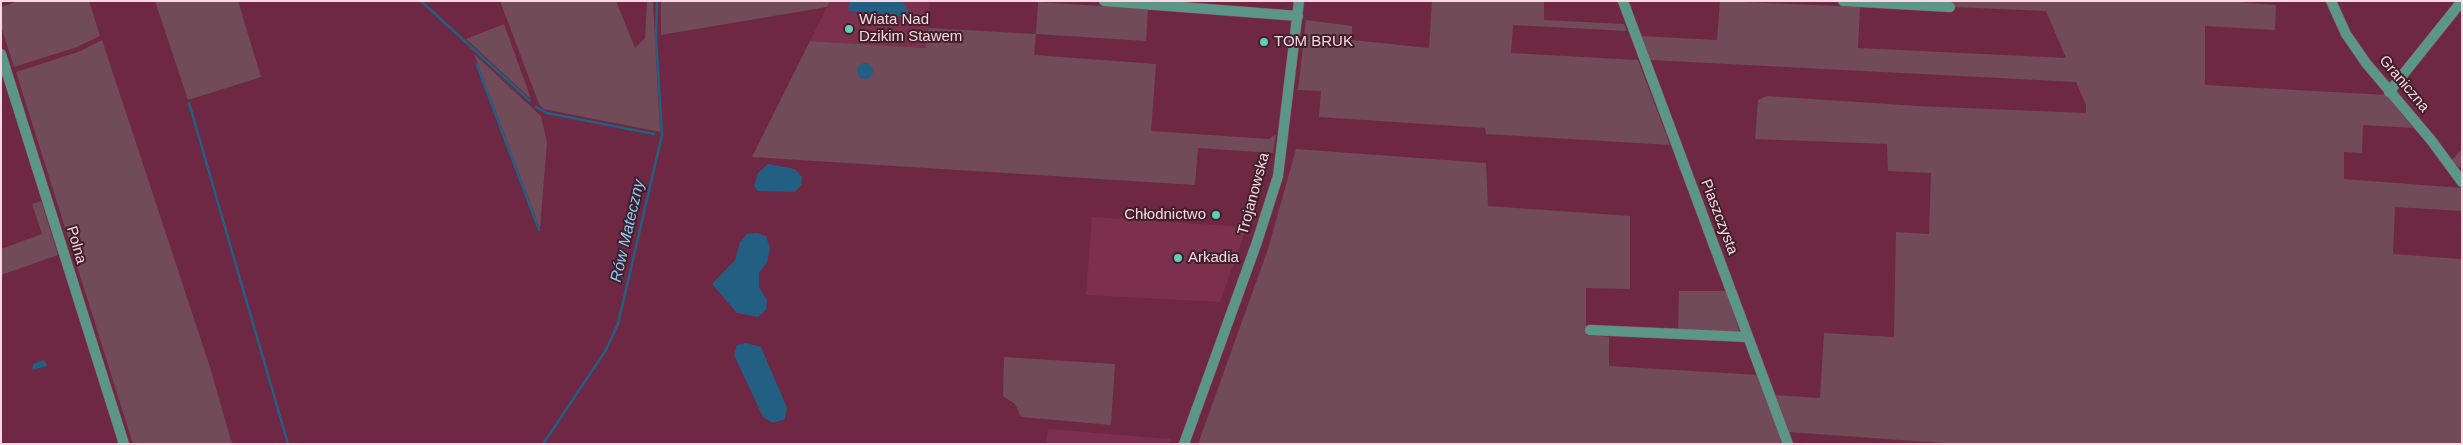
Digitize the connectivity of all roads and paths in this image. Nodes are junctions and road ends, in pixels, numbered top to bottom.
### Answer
1 (1104, 1) edge
2 (1299, 1) edge
3 (1623, 1) edge
4 (1843, 1) edge
5 (2331, 1) edge
6 (2462, 1) edge
7 (1950, 7) dead end
8 (1298, 16) junction
9 (1, 54) edge
10 (2389, 92) junction
11 (2462, 182) edge
12 (1590, 330) dead end
13 (1748, 338) junction
14 (124, 444) edge
15 (1184, 444) edge
16 (1788, 444) edge

1 - 8 street
2 - 8 street, Trojanowska
3 - 13 street, Piaszczysta
4 - 7 street
5 - 10 street, Graniczna
6 - 10 street
8 - 15 street, Trojanowska
9 - 14 street, Polna
10 - 11 street, Graniczna
12 - 13 street
13 - 16 street, Piaszczysta

